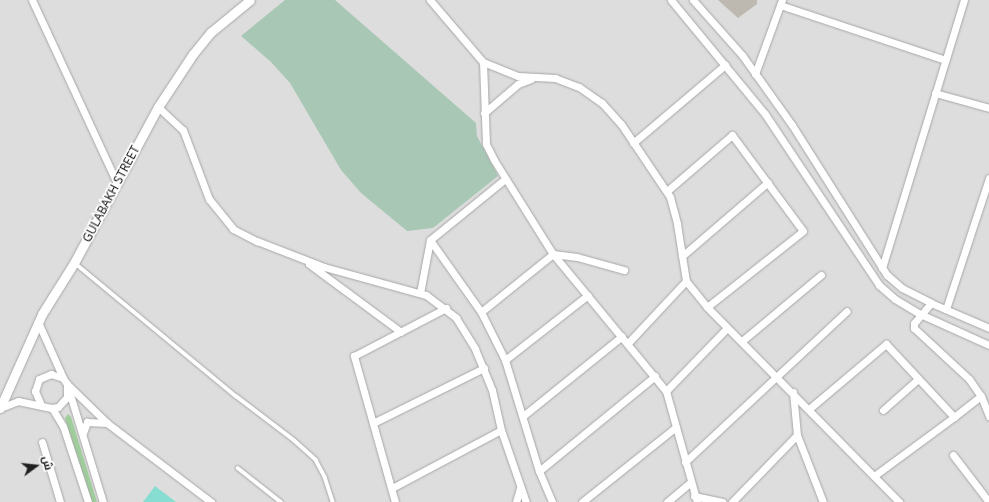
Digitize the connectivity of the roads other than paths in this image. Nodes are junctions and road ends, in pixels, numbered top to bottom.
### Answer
1 (32, 0) edge
2 (250, 0) edge
3 (430, 0) edge
4 (671, 0) edge
5 (693, 0) edge
6 (964, 0) edge
7 (781, 3) edge
8 (945, 60) junction
9 (483, 62) junction
10 (725, 65) junction
11 (756, 74) junction
12 (531, 78) junction
13 (935, 93) junction
14 (158, 107) junction
15 (989, 108) edge
16 (484, 113) junction
17 (633, 143) junction
18 (989, 178) edge
19 (505, 179) junction
20 (768, 182) junction
21 (117, 183) junction
22 (667, 191) junction
23 (430, 240) junction
24 (553, 254) junction
25 (682, 256) junction
26 (300, 258) junction
27 (74, 263) junction
28 (882, 268) junction
29 (624, 270) dead end
30 (821, 275) dead end
31 (686, 281) junction
32 (420, 293) junction
33 (588, 295) junction
34 (931, 303) junction
35 (707, 307) junction
36 (446, 308) junction
37 (946, 309) junction
38 (847, 311) dead end
39 (481, 312) junction
40 (920, 314) junction
41 (38, 322) junction
42 (727, 328) junction
43 (989, 328) edge
44 (401, 332) junction
45 (622, 336) junction
46 (742, 341) junction
47 (628, 343) junction
48 (989, 345) edge
49 (505, 360) junction
50 (484, 368) junction
51 (655, 376) junction
52 (777, 376) junction
53 (918, 379) junction
54 (66, 384) junction
55 (666, 391) junction
56 (793, 392) junction
57 (980, 396) junction
58 (1, 403) edge
59 (40, 403) junction
60 (52, 408) junction
61 (809, 409) junction
62 (882, 410) dead end
63 (523, 416) junction
64 (989, 416) edge
65 (954, 417) junction
66 (107, 423) junction
67 (373, 423) junction
68 (676, 427) junction
69 (501, 430) junction
70 (83, 433) junction
71 (796, 435) junction
72 (42, 442) dead end
73 (953, 455) dead end
74 (685, 462) junction
75 (238, 468) dead end
76 (538, 471) junction
77 (874, 476) junction
78 (690, 483) junction
79 (392, 488) junction
80 (520, 488) junction
81 (696, 499) edge
82 (60, 502) edge
83 (88, 502) edge
84 (103, 502) edge
85 (211, 502) edge
86 (281, 502) edge
87 (333, 502) edge
88 (395, 502) edge
89 (516, 502) edge
90 (526, 502) edge
91 (552, 502) edge
92 (582, 502) edge
93 (667, 502) edge
94 (722, 502) edge
95 (732, 502) edge
96 (823, 502) edge
97 (899, 502) edge
98 (989, 502) edge

1 - 21 street
2 - 14 street, GULABAKH STREET
3 - 9 street
4 - 10 street
5 - 11 street
6 - 8 street
7 - 8 street
7 - 11 street
8 - 13 street
9 - 12 street
9 - 16 street
10 - 17 street
10 - 40 street
11 - 28 street
12 - 16 street
12 - 17 street
13 - 15 street
13 - 28 street
14 - 21 street, GULABAKH STREET
14 - 26 street
16 - 19 street
17 - 22 street
18 - 37 street
19 - 23 street
19 - 24 street
20 - 22 street
20 - 25 street
20 - 35 street
21 - 27 street, GULABAKH STREET
22 - 25 street
23 - 32 street
23 - 39 street
24 - 29 street
24 - 33 street
24 - 39 street
25 - 31 street
26 - 32 street
26 - 44 street
27 - 41 street, GULABAKH STREET
27 - 87 lane
28 - 34 street
30 - 46 street
31 - 35 street
31 - 47 street
32 - 36 street
33 - 45 street
33 - 49 street
34 - 37 street
34 - 40 street
35 - 42 street
36 - 44 street
36 - 50 street
37 - 43 street
38 - 52 street
39 - 49 street
40 - 48 street
40 - 57 street
41 - 54 street
41 - 58 street, GULABAKH STREET
42 - 46 street
42 - 55 street
44 - 67 street
45 - 47 street
45 - 63 street
46 - 52 street
47 - 51 street
49 - 63 street
50 - 67 street
50 - 69 street
51 - 55 street
51 - 76 street
52 - 56 street
52 - 74 street
53 - 61 street
53 - 62 street
53 - 65 street
54 - 59 street
54 - 60 street
54 - 66 street
54 - 70 street
55 - 68 street
56 - 61 street
56 - 71 street
57 - 64 street
57 - 65 street
58 - 59 street
59 - 60 street
60 - 83 street
61 - 77 street
63 - 76 street
65 - 77 street
66 - 70 street
66 - 85 street
67 - 79 street
68 - 74 street
68 - 92 street
69 - 79 street
69 - 80 street
70 - 84 street
71 - 95 street
71 - 96 street
72 - 82 street
73 - 98 street
74 - 78 street
75 - 86 lane
76 - 91 street
77 - 97 street
78 - 81 street
78 - 93 street
79 - 88 street
80 - 89 street
80 - 90 street
81 - 94 street

